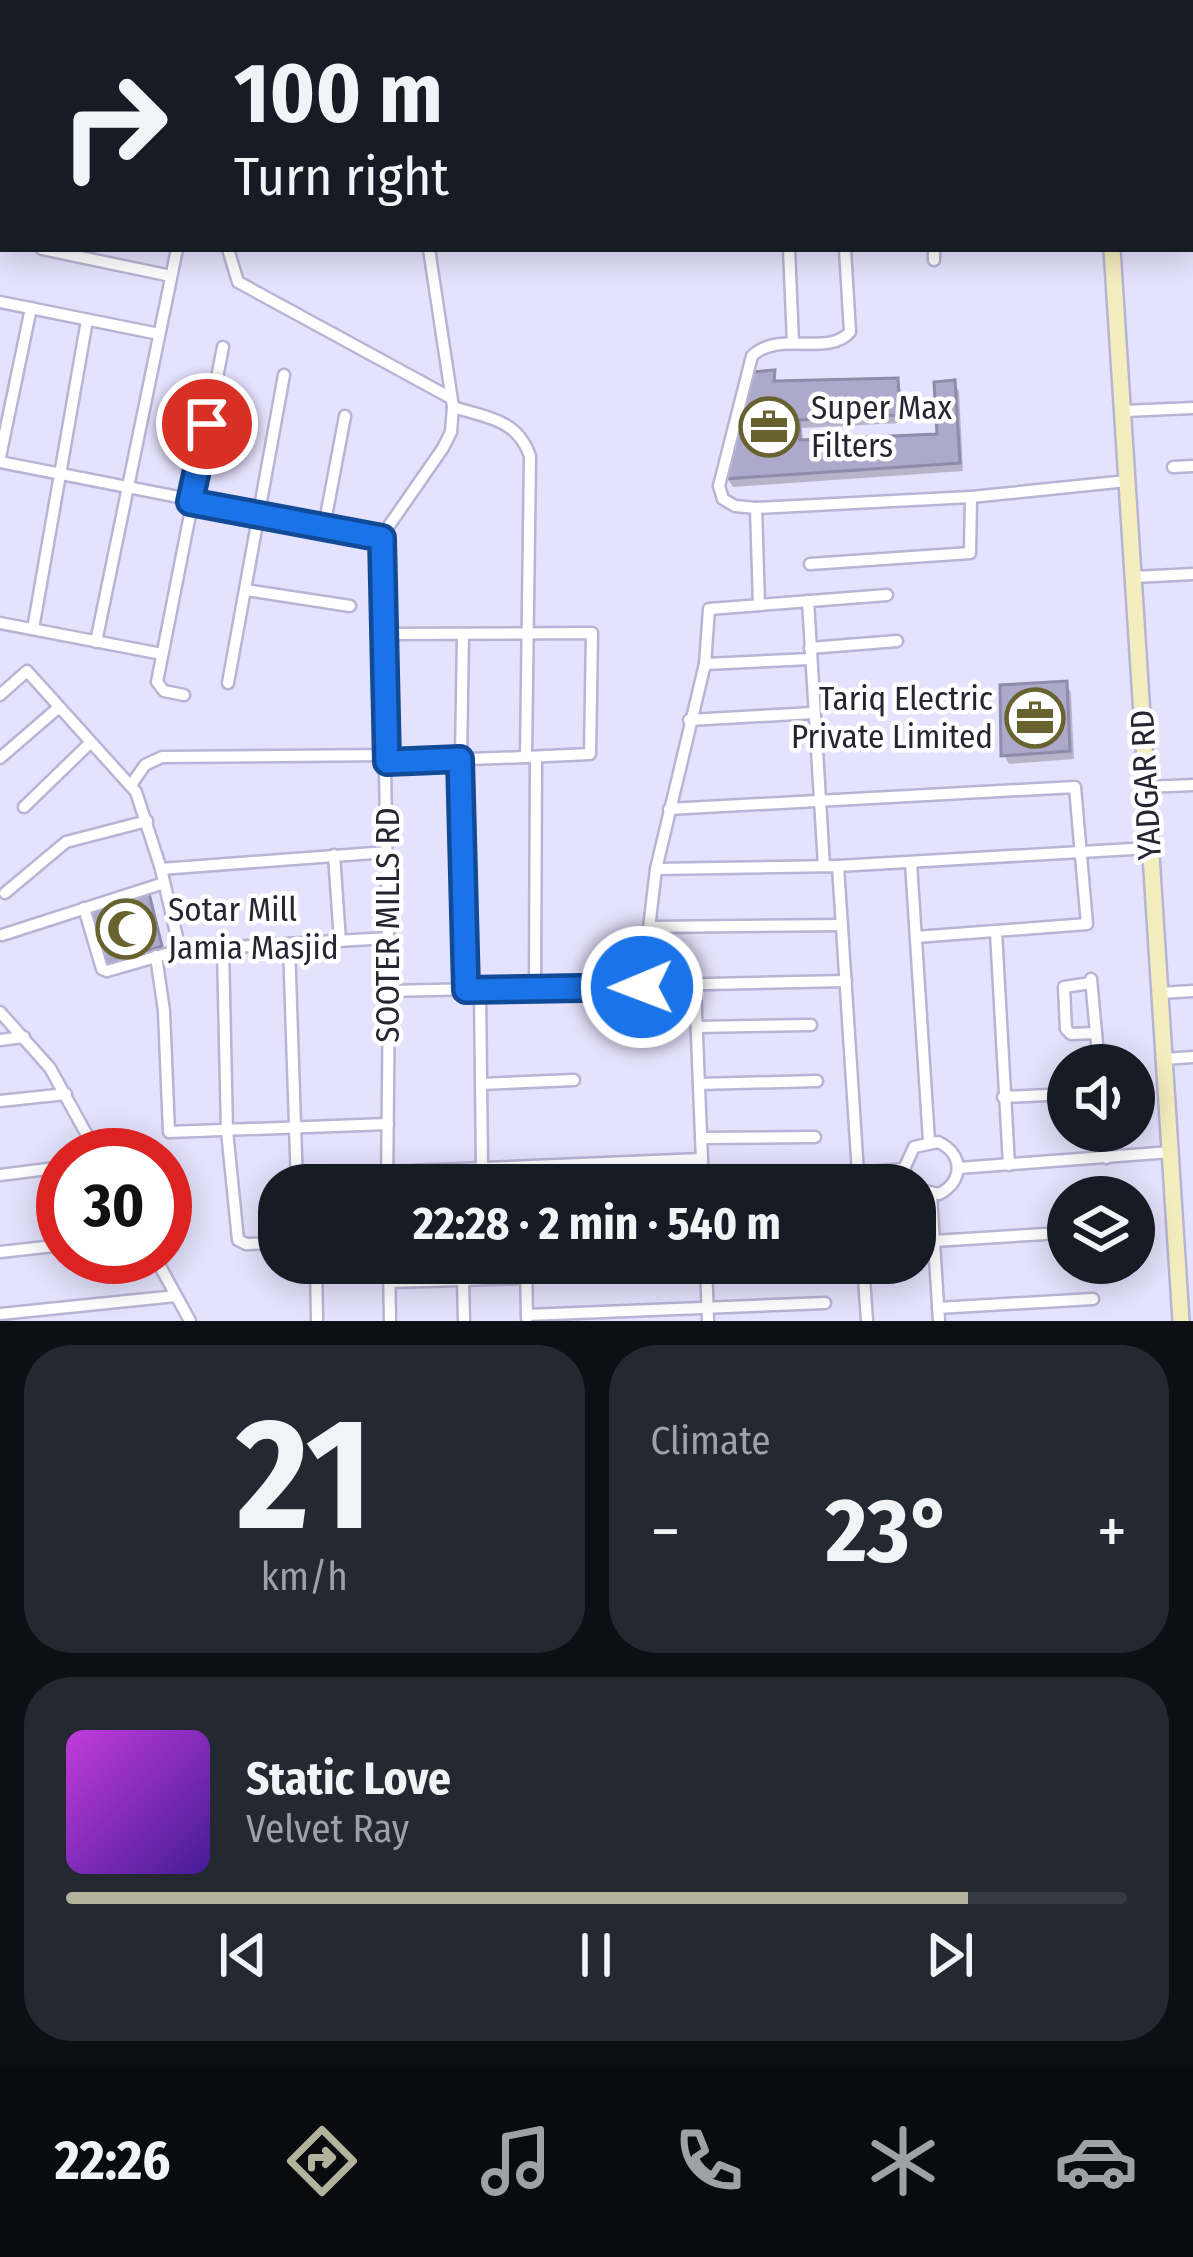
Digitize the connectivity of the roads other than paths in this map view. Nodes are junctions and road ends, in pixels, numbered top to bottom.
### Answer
1 (56, 252) edge
2 (176, 252) edge
3 (229, 252) edge
4 (429, 252) edge
5 (789, 252) edge
6 (845, 252) edge
7 (1112, 252) edge
8 (171, 276) junction
9 (0, 302) edge
10 (31, 308) junction
11 (87, 320) junction
12 (159, 334) junction
13 (793, 343) junction
14 (223, 347) dead end
15 (284, 375) dead end
16 (452, 402) junction
17 (1193, 408) edge
18 (1124, 412) junction
19 (345, 416) dead end
20 (0, 459) edge
21 (1193, 466) edge
22 (1173, 467) dead end
23 (61, 475) junction
24 (1127, 481) junction
25 (127, 489) junction
26 (970, 497) junction
27 (190, 502) junction
28 (756, 508) junction
29 (260, 514) junction
30 (324, 527) junction
31 (382, 538) junction
32 (810, 565) dead end
33 (1193, 574) edge
34 (1134, 578) junction
35 (246, 590) junction
36 (886, 595) dead end
37 (808, 601) junction
38 (759, 605) junction
39 (350, 606) dead end
40 (0, 622) edge
41 (33, 629) junction
42 (382, 634) junction
43 (463, 634) junction
44 (528, 634) junction
45 (897, 641) dead end
46 (96, 643) junction
47 (810, 653) junction
48 (162, 654) junction
49 (705, 664) junction
50 (228, 683) dead end
51 (0, 695) edge
52 (184, 695) dead end
53 (58, 708) junction
54 (813, 712) junction
55 (689, 720) junction
56 (89, 744) junction
57 (531, 757) junction
58 (0, 758) edge
59 (387, 759) junction
60 (460, 759) junction
61 (1193, 784) edge
62 (130, 785) junction
63 (1146, 788) junction
64 (819, 803) junction
65 (25, 807) dead end
66 (669, 809) junction
67 (147, 821) junction
68 (1150, 848) junction
69 (387, 852) junction
70 (1081, 852) junction
71 (334, 855) junction
72 (911, 863) junction
73 (831, 866) junction
74 (161, 869) junction
75 (656, 869) junction
76 (164, 883) junction
77 (4, 893) dead end
78 (84, 908) junction
79 (842, 925) junction
80 (650, 927) junction
81 (996, 932) junction
82 (2, 935) edge
83 (916, 937) junction
84 (389, 938) junction
85 (340, 941) junction
86 (289, 945) junction
87 (223, 948) junction
88 (179, 950) junction
89 (156, 956) junction
90 (846, 981) junction
91 (642, 987) junction
92 (695, 987) junction
93 (535, 989) junction
94 (466, 990) junction
95 (480, 990) junction
96 (389, 991) junction
97 (1193, 991) edge
98 (1159, 993) junction
99 (0, 1012) edge
100 (811, 1025) dead end
101 (697, 1028) junction
102 (1096, 1034) junction
103 (24, 1037) junction
104 (0, 1040) edge
105 (1097, 1044) edge
106 (1193, 1057) edge
107 (1164, 1059) junction
108 (574, 1080) dead end
109 (817, 1081) dead end
110 (482, 1084) junction
111 (699, 1084) junction
112 (66, 1094) junction
113 (1047, 1095) edge
114 (1003, 1097) junction
115 (0, 1101) edge
116 (388, 1124) junction
117 (84, 1128) edge
118 (295, 1128) junction
119 (227, 1131) junction
120 (815, 1137) dead end
121 (701, 1138) junction
122 (929, 1141) junction
123 (1106, 1152) edge
124 (1171, 1152) junction
125 (1106, 1157) junction
126 (702, 1159) junction
127 (297, 1164) edge
128 (387, 1164) edge
129 (482, 1164) edge
130 (580, 1164) edge
131 (702, 1164) edge
132 (857, 1164) edge
133 (906, 1164) edge
134 (1009, 1165) junction
135 (959, 1168) junction
136 (36, 1170) edge
137 (0, 1174) edge
138 (936, 1192) edge
139 (1046, 1234) dead end
140 (1185, 1236) edge
141 (936, 1240) edge
142 (258, 1244) edge
143 (36, 1248) edge
144 (0, 1252) edge
145 (936, 1277) edge
146 (170, 1284) edge
147 (316, 1284) edge
148 (389, 1284) edge
149 (464, 1284) edge
150 (526, 1284) edge
151 (707, 1284) edge
152 (864, 1284) edge
153 (176, 1296) junction
154 (1094, 1299) dead end
155 (825, 1304) dead end
156 (0, 1314) edge
157 (708, 1314) edge
158 (938, 1314) edge
159 (527, 1318) edge
160 (190, 1321) edge
161 (317, 1321) edge
162 (390, 1321) edge
163 (464, 1321) edge
164 (866, 1321) edge
165 (1181, 1321) edge

1 - 8 street
2 - 8 street
3 - 16 street
4 - 16 street
5 - 13 street
6 - 13 street
7 - 18 street, YADGAR RD
8 - 12 street
9 - 10 street
10 - 11 street
10 - 20 street
11 - 12 street
11 - 23 street
12 - 25 street
13 - 28 street
14 - 27 street
15 - 29 street
16 - 31 street
16 - 44 street
17 - 18 street
18 - 24 street, YADGAR RD
19 - 30 street
20 - 23 street
21 - 22 street
23 - 25 street
23 - 41 street
24 - 26 street
24 - 34 street, YADGAR RD
25 - 27 street
25 - 46 street
26 - 28 street
26 - 32 street
27 - 29 street
27 - 48 street
28 - 38 street
29 - 30 street
29 - 35 street
30 - 31 street
31 - 42 street, SOOTER MILLS RD
33 - 34 street
34 - 63 street, YADGAR RD
35 - 39 street
35 - 50 street
36 - 37 street
37 - 38 street
37 - 47 street
38 - 49 street
40 - 41 street
41 - 46 street
42 - 43 street
42 - 59 street, SOOTER MILLS RD
43 - 44 street
43 - 60 street
44 - 57 street
44 - 57 street
45 - 47 street
46 - 48 street
47 - 49 street
47 - 54 street
48 - 52 street
49 - 55 street
51 - 53 street
53 - 56 street
53 - 58 street
54 - 55 street
54 - 64 street
55 - 66 street
56 - 62 street
56 - 65 street
57 - 60 street
57 - 93 street
59 - 60 street
59 - 62 street
59 - 69 street, SOOTER MILLS RD
60 - 94 street
61 - 63 street
62 - 67 street
63 - 68 street, YADGAR RD
64 - 66 street
64 - 70 street
64 - 73 street
66 - 75 street
67 - 74 street
67 - 77 street
68 - 70 street
68 - 98 street, YADGAR RD
69 - 71 street
69 - 84 street, SOOTER MILLS RD
70 - 72 street
70 - 81 street
71 - 74 street
71 - 85 street
72 - 73 street
72 - 83 street
73 - 75 street
73 - 79 street
74 - 76 street
75 - 80 street
76 - 78 street
76 - 88 street
78 - 82 street
78 - 89 street
79 - 80 street
79 - 90 street
80 - 91 street
81 - 83 street
81 - 114 street
83 - 122 street
84 - 85 street
84 - 96 street, SOOTER MILLS RD
85 - 86 street
86 - 87 street
86 - 118 street
87 - 88 street
87 - 119 street
88 - 89 street
89 - 119 street
90 - 92 street
90 - 132 street
91 - 92 street
91 - 93 street
92 - 101 street
93 - 95 street
94 - 95 street
94 - 96 street
95 - 110 street
96 - 116 street, SOOTER MILLS RD
97 - 98 street
98 - 107 street, YADGAR RD
99 - 103 street
100 - 101 street
101 - 111 street
102 - 102 street
102 - 105 street
103 - 104 street
103 - 112 street
106 - 107 street
107 - 124 street, YADGAR RD
108 - 110 street
109 - 111 street
110 - 129 street
111 - 121 street
112 - 115 street
112 - 117 street
113 - 114 street
114 - 134 street
116 - 118 street
116 - 128 street, SOOTER MILLS RD
118 - 119 street
118 - 127 street
119 - 142 street
120 - 121 street
121 - 126 street
122 - 133 street
122 - 135 street
123 - 125 street
124 - 125 street
124 - 140 street, YADGAR RD
125 - 134 street
126 - 130 street
126 - 131 street
134 - 135 street
135 - 138 street
136 - 137 street
139 - 141 street
140 - 165 street, YADGAR RD
143 - 144 street
145 - 158 street
146 - 153 street
147 - 161 street
148 - 162 street
149 - 163 street
150 - 159 street
151 - 157 street
152 - 164 street
153 - 156 street
153 - 160 street
154 - 158 street
155 - 157 street
157 - 159 street

